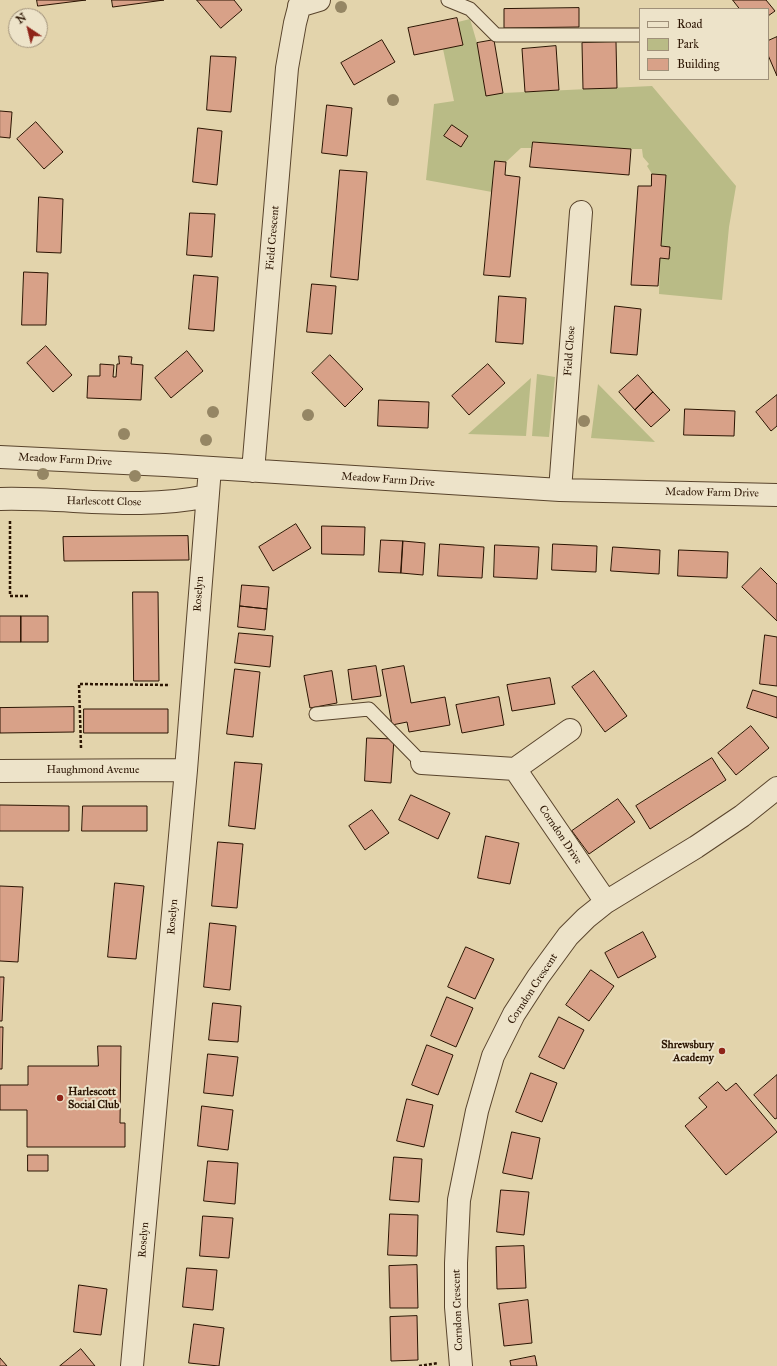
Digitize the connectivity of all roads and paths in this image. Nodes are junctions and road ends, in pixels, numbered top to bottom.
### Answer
1 (448, 0) edge
2 (306, 2) edge
3 (639, 35) dead end
4 (581, 212) dead end
5 (0, 457) edge
6 (210, 468) junction
7 (253, 471) junction
8 (560, 490) junction
9 (777, 495) edge
10 (207, 496) junction
11 (5, 499) edge
12 (29, 596) dead end
13 (192, 685) junction
14 (316, 714) dead end
15 (570, 730) dead end
16 (422, 763) joint
17 (515, 769) junction
18 (81, 770) junction
19 (186, 770) junction
20 (0, 771) edge
21 (777, 788) edge
22 (606, 902) junction
23 (132, 1366) edge
24 (461, 1366) edge

1 - 3 lane
2 - 7 street, Field Crescent
4 - 8 street, Field Close
5 - 6 street, Meadow Farm Drive
6 - 7 street, Meadow Farm Drive
6 - 10 street, Roselyn
7 - 8 street, Meadow Farm Drive
8 - 9 street, Meadow Farm Drive
10 - 11 street, Harlescott Close
10 - 13 street, Roselyn
11 - 12 path
13 - 18 path
13 - 19 street, Roselyn
14 - 16 lane
15 - 17 street
16 - 17 street
17 - 22 street, Corndon Drive
18 - 19 street, Haughmond Avenue
18 - 20 street, Haughmond Avenue
19 - 23 street, Roselyn
21 - 22 street, Corndon Crescent
22 - 24 street, Corndon Crescent

